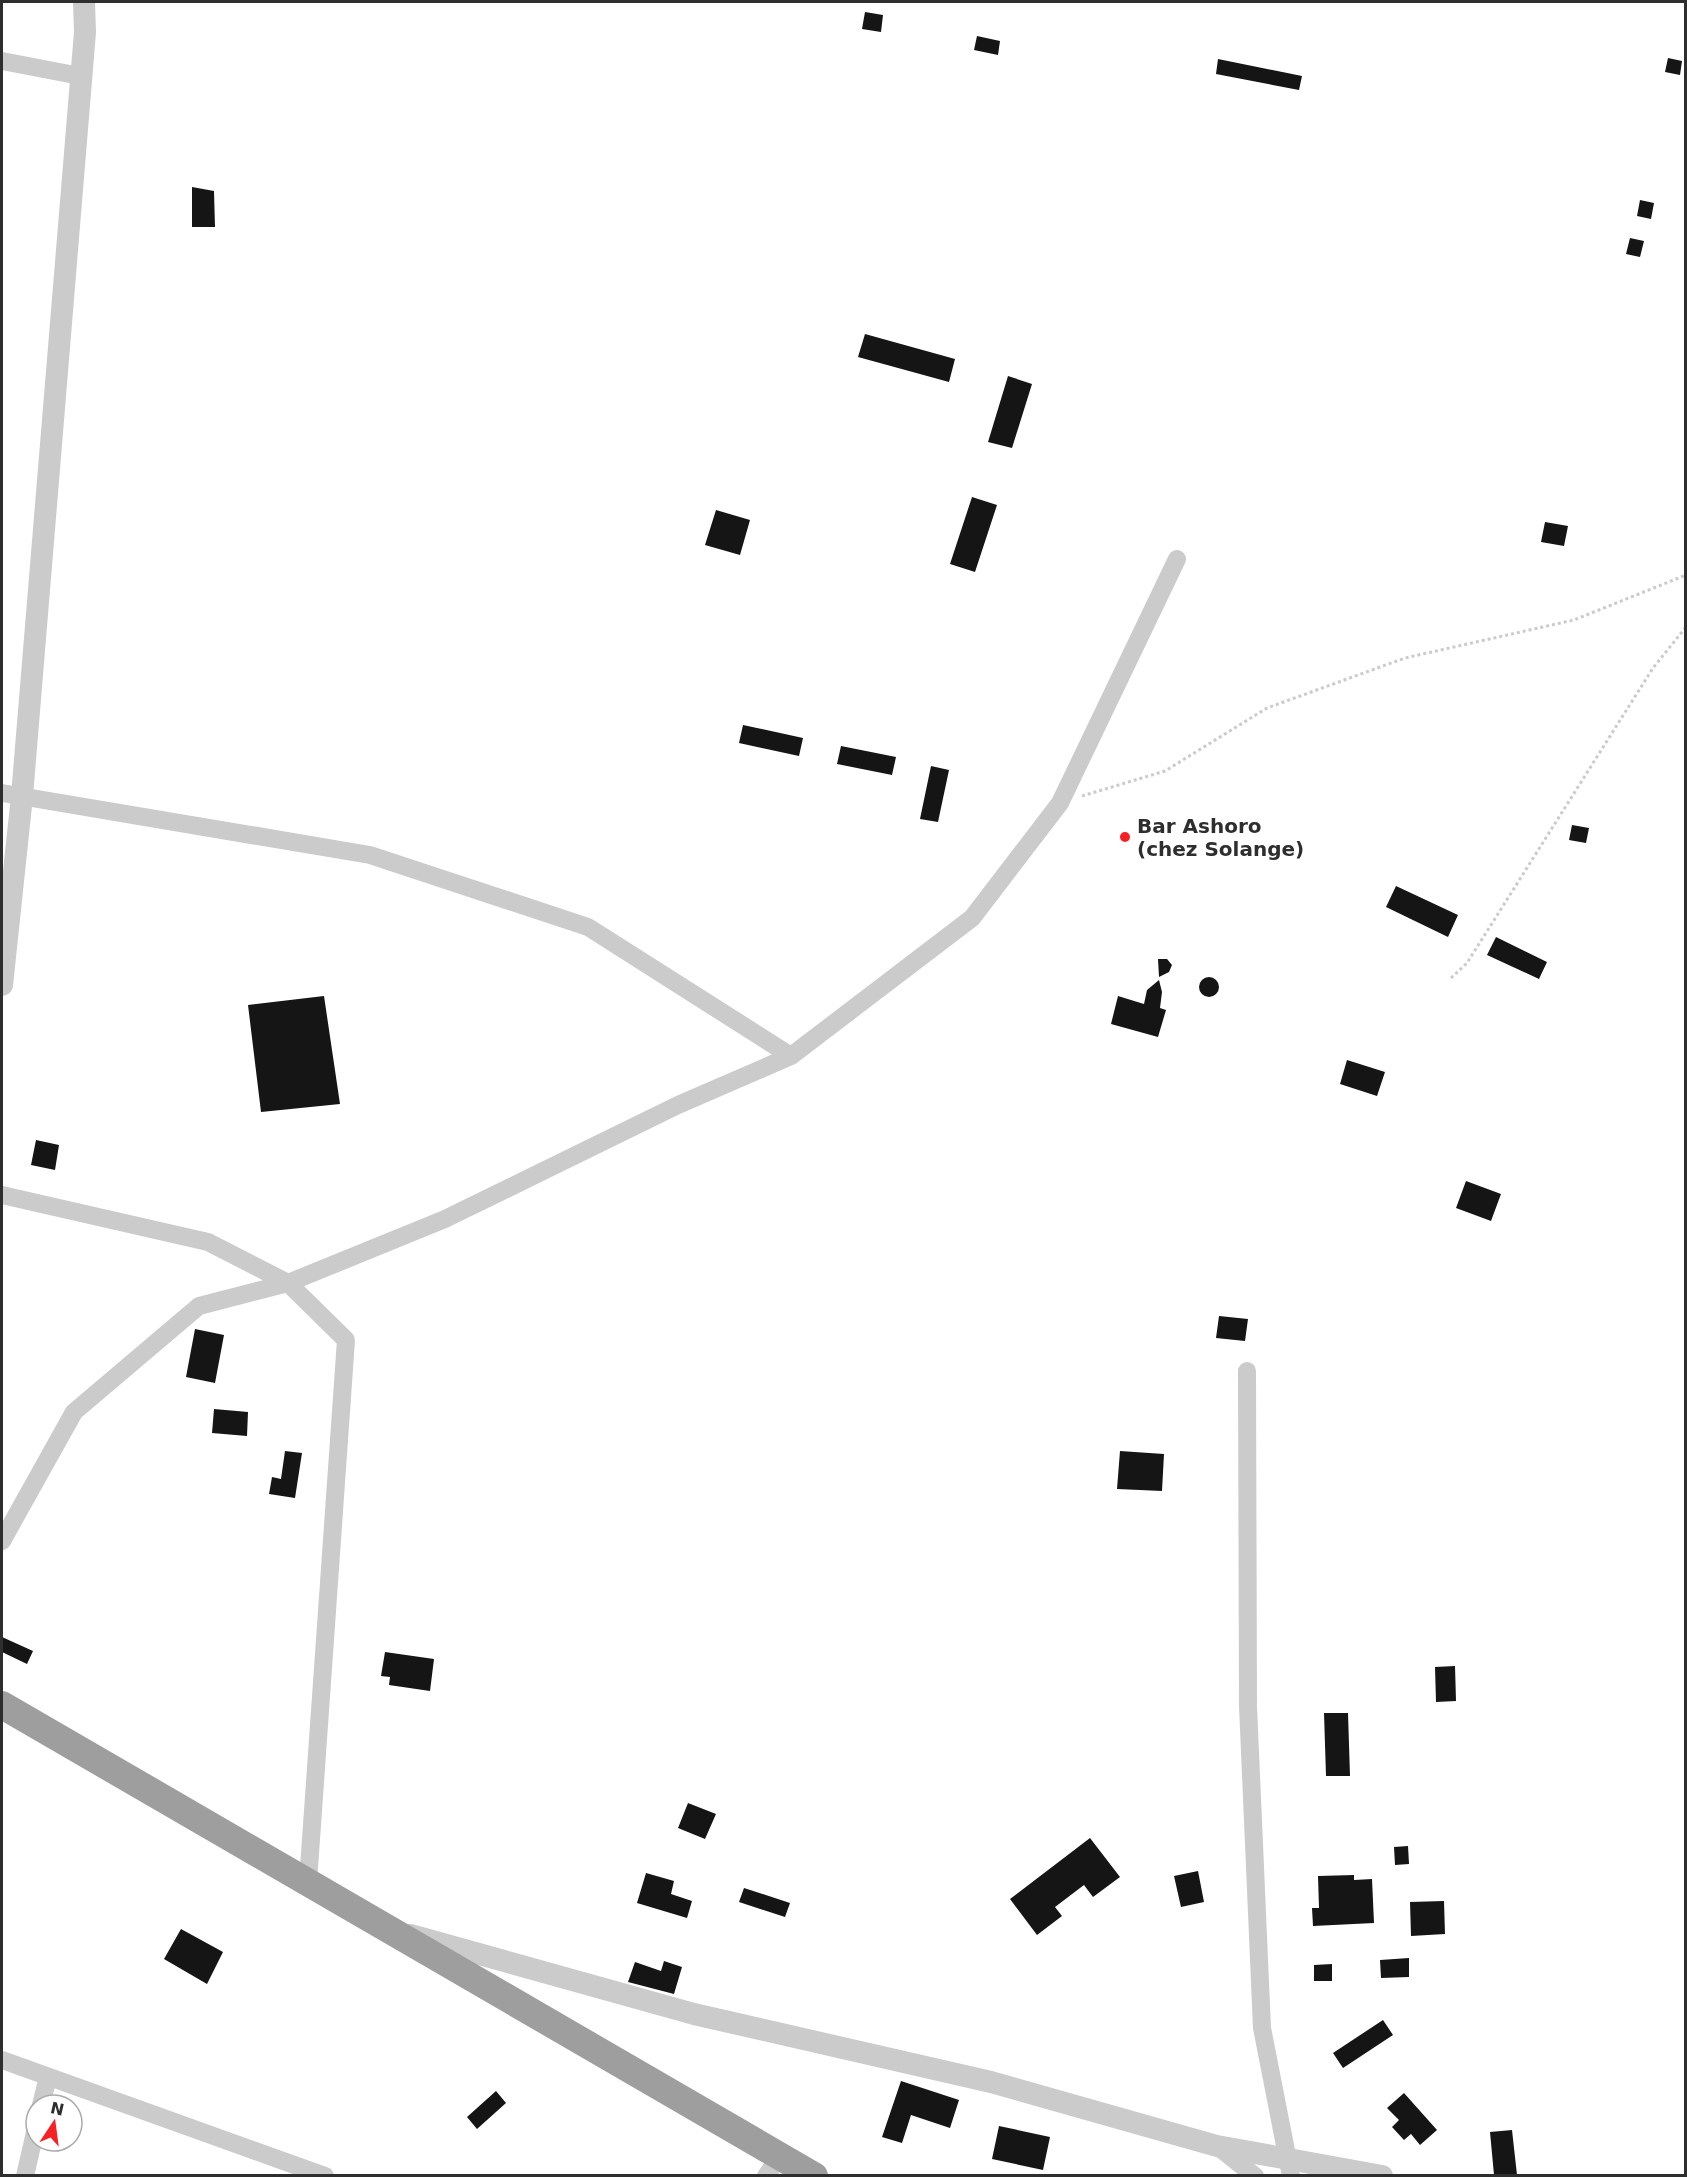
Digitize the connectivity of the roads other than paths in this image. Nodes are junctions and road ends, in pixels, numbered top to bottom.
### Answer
1 (84, 2) edge
2 (2, 61) edge
3 (80, 76) junction
4 (1177, 559) dead end
5 (12, 794) edge
6 (2, 985) edge
7 (791, 1056) junction
8 (2, 1195) edge
9 (288, 1283) junction
10 (1247, 1371) dead end
11 (2, 1542) edge
12 (2, 1705) edge
13 (308, 1882) junction
14 (386, 1928) junction
15 (2, 2060) edge
16 (48, 2077) junction
17 (44, 2093) edge
18 (1217, 2146) junction
19 (30, 2153) edge
20 (773, 2166) edge
21 (1289, 2167) edge
22 (25, 2175) edge
23 (325, 2175) edge
24 (814, 2175) edge
25 (1255, 2175) edge
26 (1382, 2175) edge

1 - 3 street
2 - 3 street
3 - 5 street
4 - 7 street
5 - 6 street
5 - 7 street
7 - 9 street
8 - 9 street
9 - 11 street
9 - 13 street
10 - 21 street
12 - 13 highway
13 - 14 highway
14 - 18 street
14 - 20 highway
15 - 16 street
16 - 17 street
16 - 23 street
18 - 21 street
18 - 25 street
19 - 22 street
20 - 24 highway
21 - 26 street

